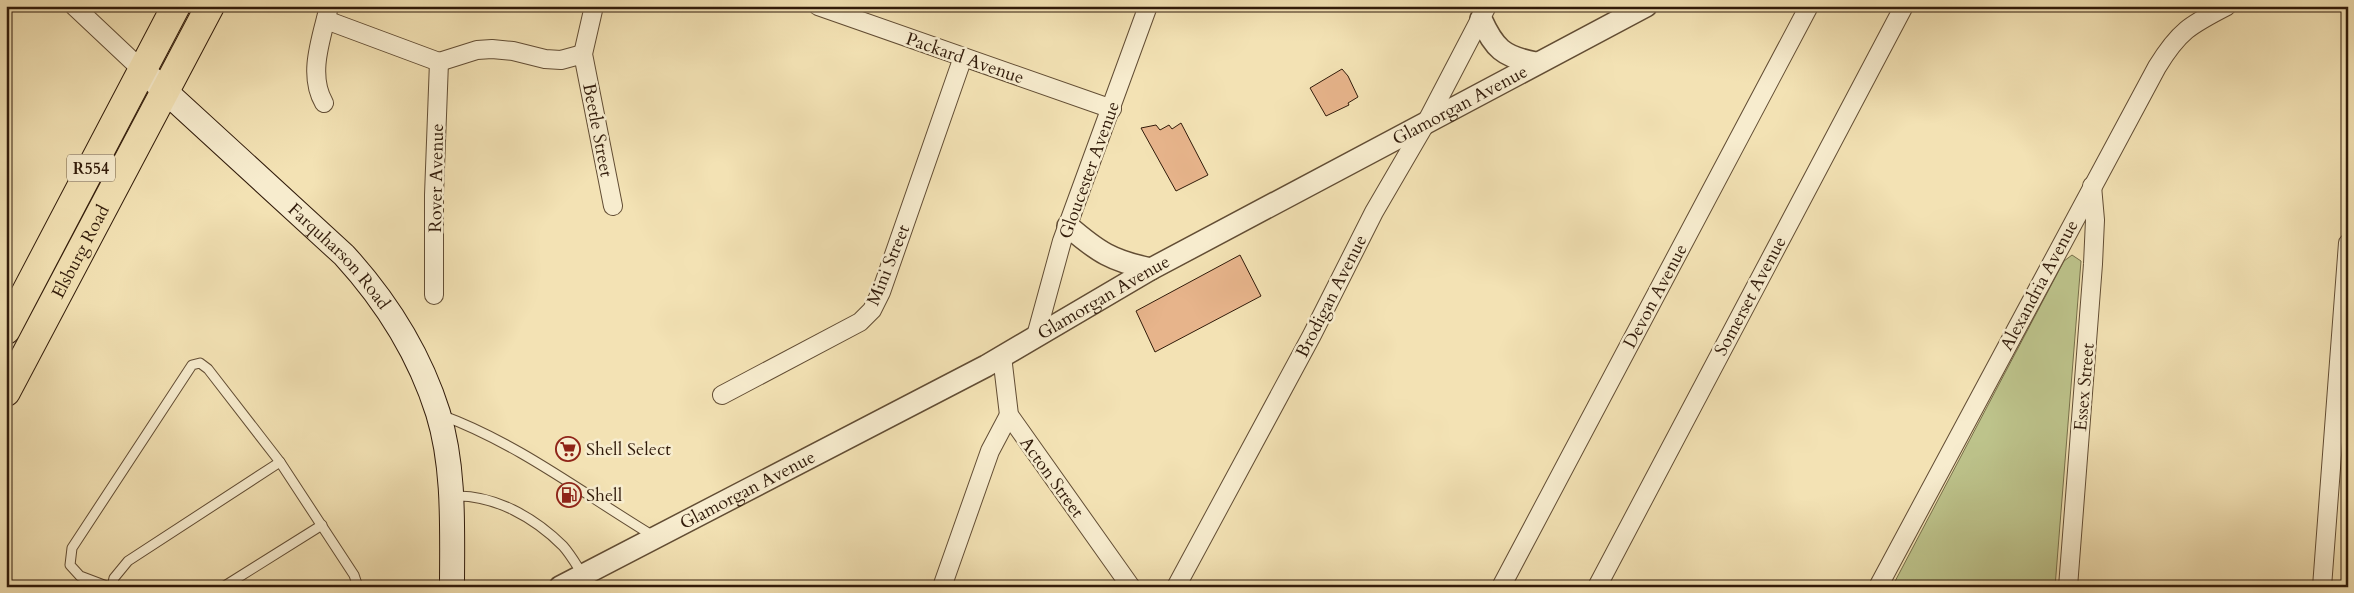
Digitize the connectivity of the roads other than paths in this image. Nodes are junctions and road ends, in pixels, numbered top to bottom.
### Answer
1 (74, 6) edge
2 (176, 6) edge
3 (210, 6) edge
4 (594, 6) edge
5 (818, 6) edge
6 (1148, 6) edge
7 (1646, 6) edge
8 (1809, 6) edge
9 (1904, 6) edge
10 (2227, 6) edge
11 (1484, 12) edge
12 (328, 13) edge
13 (583, 54) junction
14 (964, 57) junction
15 (438, 62) junction
16 (1536, 63) junction
17 (142, 70) junction
18 (166, 91) junction
19 (324, 102) dead end
20 (1112, 109) junction
21 (1427, 121) junction
22 (2092, 186) junction
23 (613, 206) dead end
24 (1068, 226) junction
25 (2348, 243) edge
26 (1151, 269) junction
27 (434, 295) dead end
28 (6, 330) edge
29 (1036, 336) junction
30 (1002, 356) junction
31 (6, 392) edge
32 (722, 395) dead end
33 (438, 414) junction
34 (1009, 415) junction
35 (280, 462) junction
36 (450, 497) junction
37 (322, 525) junction
38 (655, 538) junction
39 (583, 575) junction
40 (111, 587) edge
41 (223, 587) edge
42 (355, 587) edge
43 (452, 587) edge
44 (560, 587) edge
45 (942, 587) edge
46 (1131, 587) edge
47 (1176, 587) edge
48 (1501, 587) edge
49 (1597, 587) edge
50 (1878, 587) edge
51 (2068, 587) edge
52 (2322, 587) edge

1 - 17 street, Farquharson Road
2 - 17 main road, Elsburg Road / R554
3 - 18 main road, Elsburg Road / R554
4 - 13 street
5 - 14 street, Packard Avenue
6 - 20 street, Gloucester Avenue
7 - 16 street, Glamorgan Avenue
8 - 48 street, Devon Avenue
9 - 49 street, Somerset Avenue
10 - 22 street, Alexandria Avenue
11 - 16 street
11 - 21 street, Brodigan Avenue
12 - 15 street
12 - 19 street
13 - 15 street
13 - 23 street, Beetle Street
14 - 20 street, Packard Avenue
14 - 32 street, Mini Street
15 - 27 street, Rover Avenue
16 - 21 street, Glamorgan Avenue
17 - 18 main road, Farquharson Road
17 - 28 main road, Elsburg Road / R554
18 - 31 main road, Elsburg Road / R554
18 - 33 main road, Farquharson Road
20 - 24 street, Gloucester Avenue
21 - 26 street, Glamorgan Avenue
21 - 47 street, Brodigan Avenue
22 - 50 street, Alexandria Avenue
22 - 51 street, Essex Street
24 - 26 street
24 - 29 street, Gloucester Avenue
25 - 52 street
26 - 29 street, Glamorgan Avenue
29 - 30 street, Glamorgan Avenue
30 - 34 street, Acton Street
30 - 38 street, Glamorgan Avenue
33 - 36 main road, Farquharson Road
33 - 38 lane
34 - 45 street
34 - 46 street, Acton Street
35 - 37 lane
35 - 40 lane
35 - 40 lane
36 - 39 lane
36 - 43 main road, Farquharson Road
37 - 41 lane
37 - 42 lane
38 - 39 street, Glamorgan Avenue
39 - 44 street, Glamorgan Avenue

